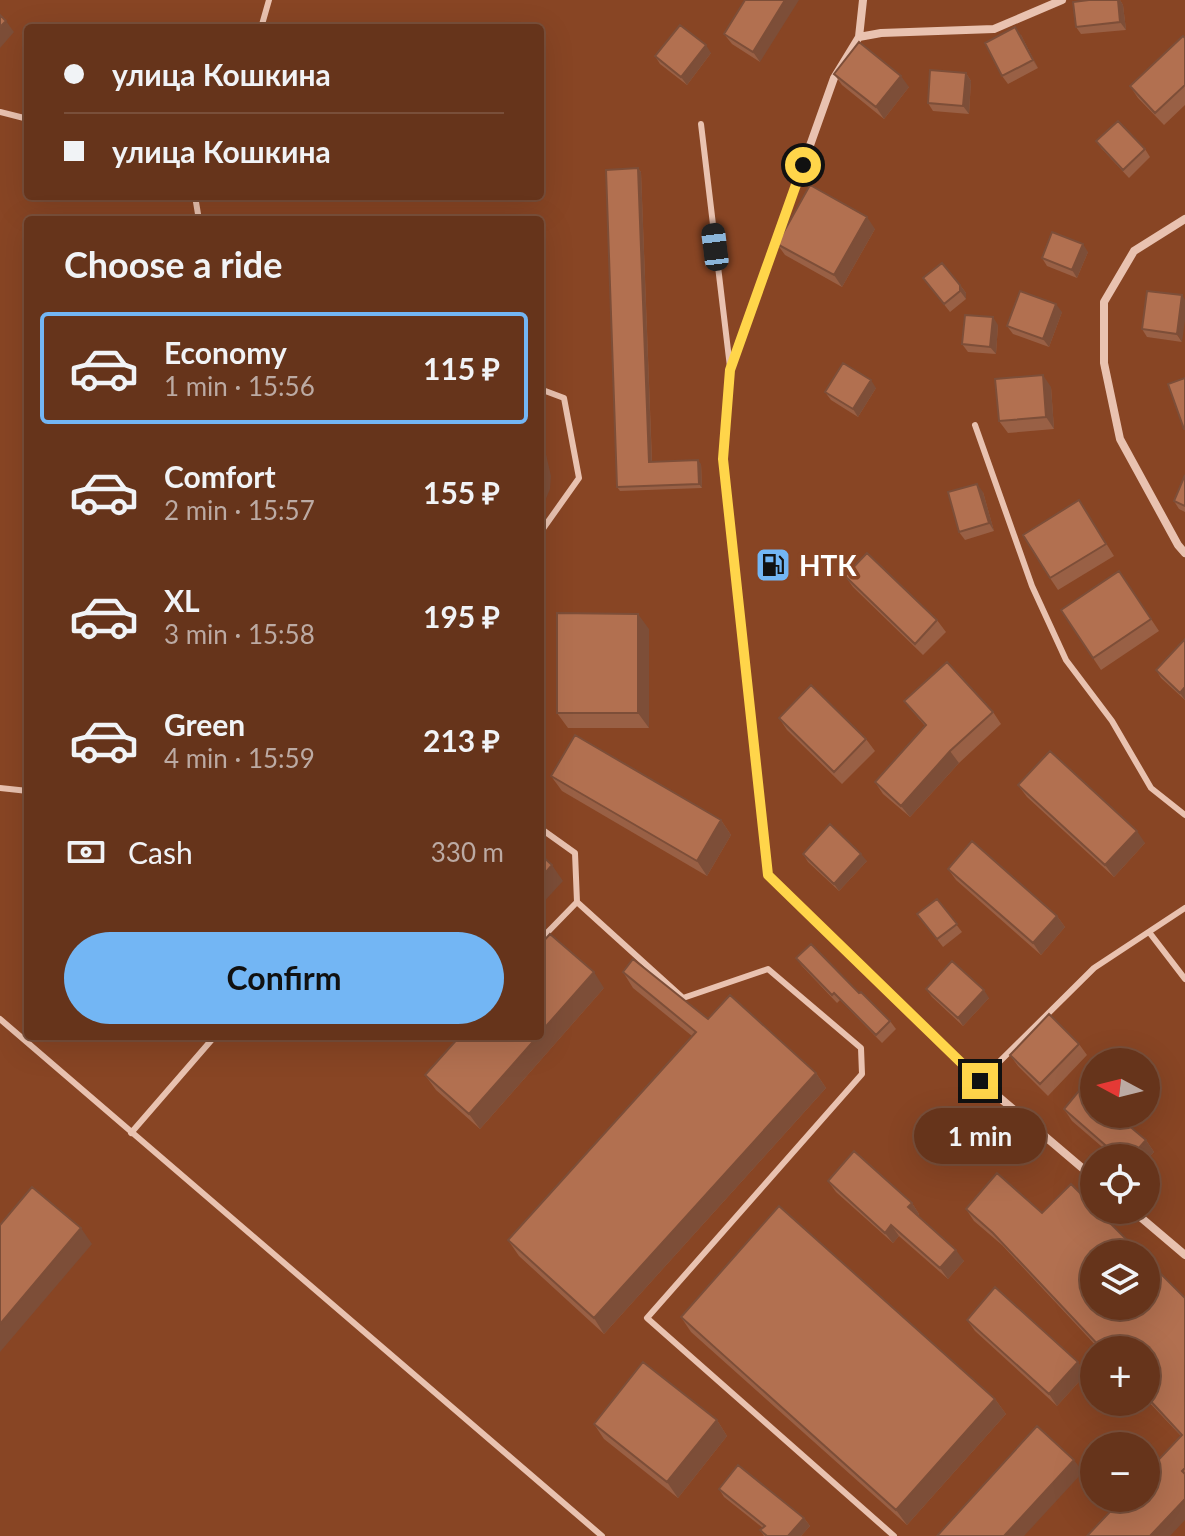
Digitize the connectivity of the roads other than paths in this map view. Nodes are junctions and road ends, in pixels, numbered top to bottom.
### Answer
1 (269, 0) edge
2 (863, 0) edge
3 (1062, 0) edge
4 (262, 24) edge
5 (859, 37) junction
6 (0, 112) edge
7 (24, 118) edge
8 (701, 124) dead end
9 (1185, 219) edge
10 (730, 370) junction
11 (544, 390) edge
12 (975, 425) dead end
13 (544, 527) edge
14 (1185, 553) edge
15 (0, 788) edge
16 (24, 791) edge
17 (1185, 815) edge
18 (544, 831) edge
19 (577, 902) junction
20 (1185, 908) edge
21 (1149, 932) junction
22 (544, 936) edge
23 (1185, 979) edge
24 (0, 1019) edge
25 (24, 1040) edge
26 (24, 1040) edge
27 (212, 1040) edge
28 (980, 1081) junction
29 (131, 1133) junction
30 (1080, 1166) edge
31 (1148, 1224) edge
32 (1185, 1255) edge
33 (602, 1536) edge
34 (894, 1536) edge

1 - 4 lane
2 - 5 street
3 - 5 street
5 - 10 street
6 - 7 lane
8 - 10 lane
9 - 14 street
10 - 28 street
11 - 13 lane
12 - 17 lane
15 - 16 lane
18 - 19 lane
19 - 22 lane
19 - 34 lane
20 - 21 lane
21 - 23 lane
21 - 28 lane
24 - 26 lane
25 - 29 lane
27 - 29 lane
28 - 30 street
29 - 33 lane
31 - 32 street

